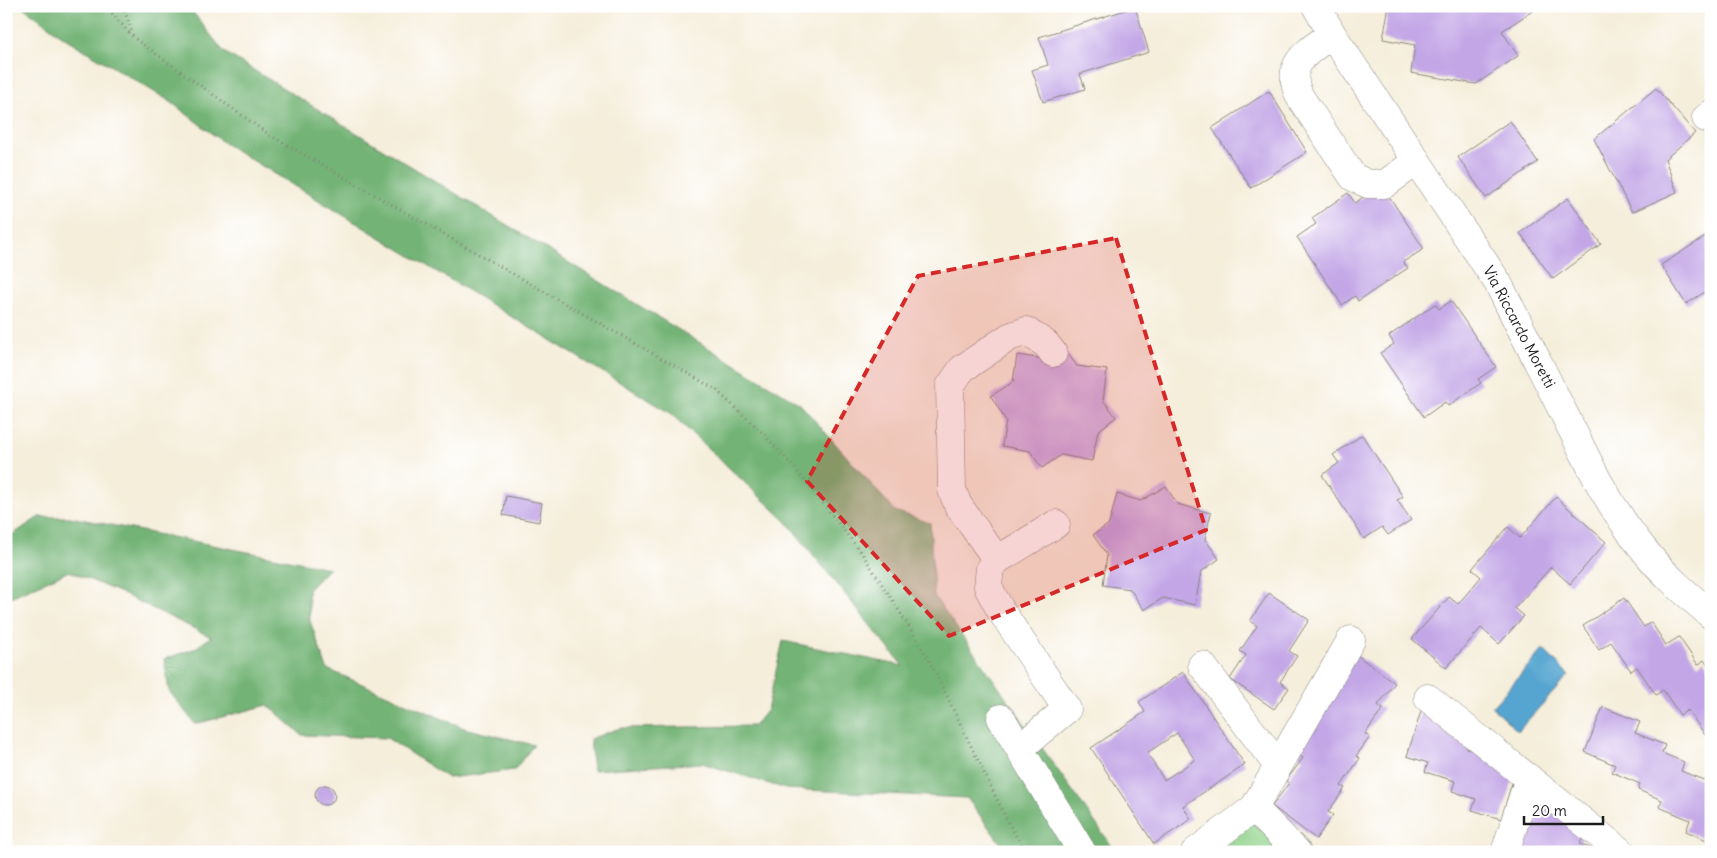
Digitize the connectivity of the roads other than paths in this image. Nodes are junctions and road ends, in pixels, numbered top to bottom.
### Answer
1 (1316, 6) edge
2 (1332, 34) junction
3 (1417, 161) junction
4 (1053, 353) dead end
5 (1056, 524) dead end
6 (997, 560) junction
7 (1711, 615) edge
8 (1351, 640) dead end
9 (1202, 665) dead end
10 (1428, 698) dead end
11 (1001, 718) dead end
12 (1020, 748) junction
13 (1278, 766) junction
14 (1529, 778) junction
15 (1254, 808) junction
16 (1082, 852) edge
17 (1195, 852) edge
18 (1297, 852) edge
19 (1505, 852) edge
20 (1621, 852) edge

1 - 2 street, Via Riccardo Moretti
2 - 3 street, Via Riccardo Moretti
2 - 3 street
3 - 7 street, Via Riccardo Moretti
4 - 6 street
5 - 6 street
6 - 12 street
8 - 13 street
9 - 13 street
10 - 14 street
11 - 12 street
12 - 16 street
13 - 15 street
14 - 19 street
14 - 20 street
15 - 17 street
15 - 18 street

